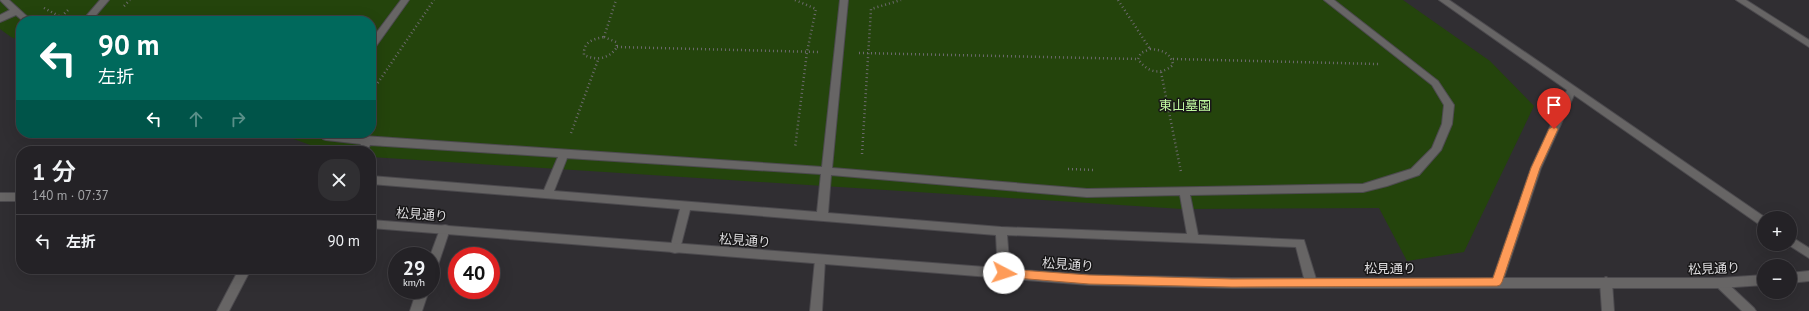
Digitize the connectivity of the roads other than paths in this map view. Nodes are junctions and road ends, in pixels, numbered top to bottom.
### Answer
1 (4, 0) edge
2 (105, 0) edge
3 (405, 0) edge
4 (844, 0) edge
5 (1328, 0) edge
6 (1443, 0) edge
7 (1740, 0) edge
8 (16, 10) junction
9 (23, 16) edge
10 (91, 16) edge
11 (0, 19) edge
12 (376, 40) edge
13 (1809, 44) edge
14 (1572, 89) junction
15 (342, 138) edge
16 (367, 141) junction
17 (364, 146) edge
18 (564, 154) junction
19 (828, 171) junction
20 (376, 180) edge
21 (1184, 191) junction
22 (547, 194) junction
23 (0, 197) edge
24 (16, 197) edge
25 (686, 205) junction
26 (822, 216) junction
27 (1757, 217) edge
28 (376, 224) edge
29 (445, 229) junction
30 (1001, 231) junction
31 (1193, 239) junction
32 (1797, 245) edge
33 (439, 247) edge
34 (675, 249) junction
35 (1809, 254) edge
36 (820, 260) junction
37 (1004, 273) junction
38 (242, 274) edge
39 (1809, 276) edge
40 (1797, 277) edge
41 (1757, 280) edge
42 (1312, 282) junction
43 (1497, 282) junction
44 (1606, 282) junction
45 (1720, 283) junction
46 (420, 299) edge
47 (223, 311) edge
48 (416, 311) edge
49 (816, 311) edge
50 (1608, 311) edge
51 (1750, 311) edge

1 - 8 street
2 - 10 street
3 - 12 street
4 - 19 street
5 - 21 street
6 - 14 street
7 - 13 street
8 - 9 street
8 - 11 street
14 - 27 street
14 - 43 street
15 - 16 street
16 - 17 street
16 - 18 street
18 - 19 street
18 - 22 street
19 - 21 street
19 - 26 street
20 - 22 street
21 - 31 street
22 - 25 street
23 - 24 street
25 - 26 street
25 - 34 street
26 - 30 street
28 - 29 street, 松見通り
29 - 33 street
29 - 34 street, 松見通り
30 - 31 street
30 - 37 street
31 - 42 street
32 - 35 street
34 - 36 street, 松見通り
36 - 37 street, 松見通り
36 - 49 street
37 - 42 street, 松見通り
38 - 47 street
39 - 40 street
41 - 45 street, 松見通り
42 - 43 street, 松見通り
43 - 44 street, 松見通り
44 - 45 street, 松見通り
44 - 50 street
45 - 51 street
46 - 48 street

